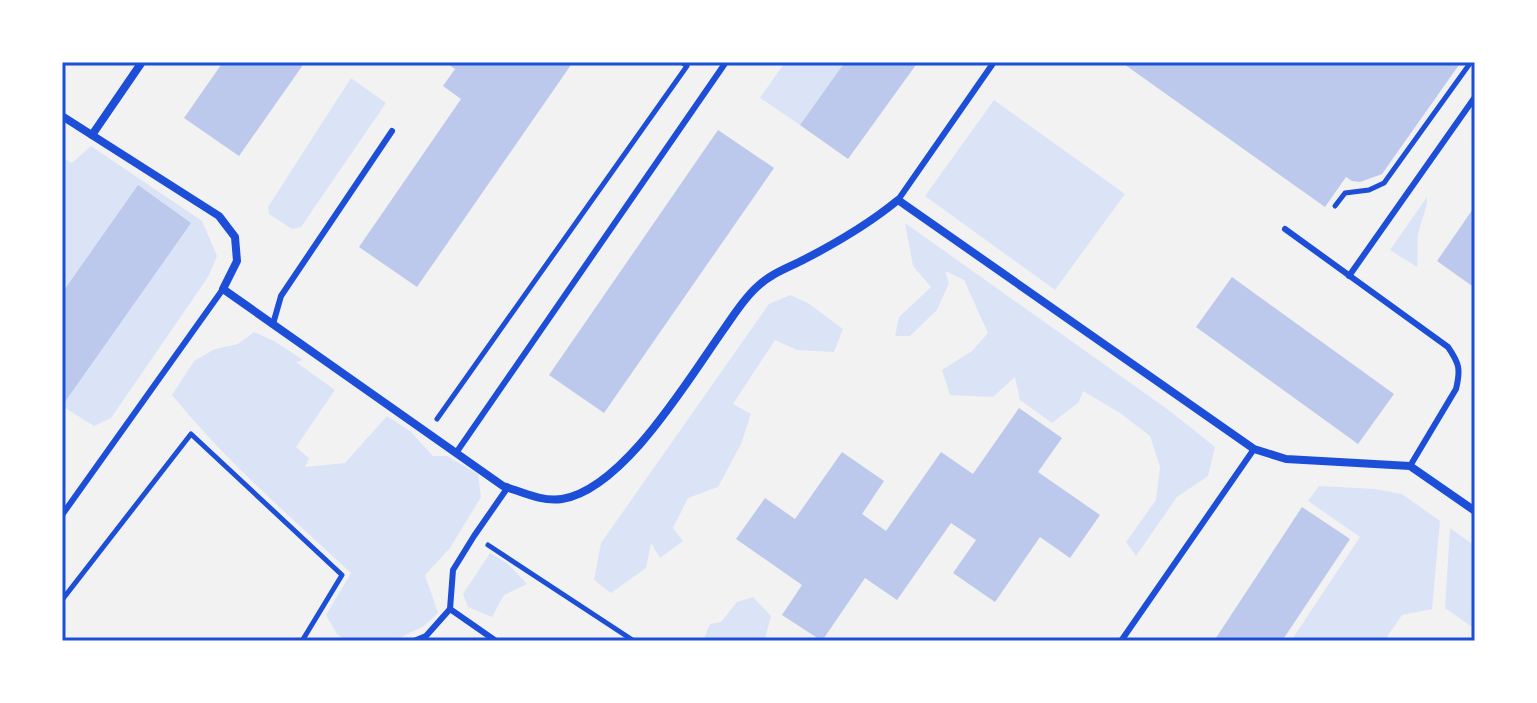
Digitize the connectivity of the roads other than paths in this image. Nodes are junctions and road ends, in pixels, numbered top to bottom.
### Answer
1 (142, 62) edge
2 (726, 62) edge
3 (994, 62) edge
4 (1475, 97) edge
5 (62, 116) edge
6 (392, 131) dead end
7 (92, 135) junction
8 (898, 200) junction
9 (1285, 229) dead end
10 (1349, 276) junction
11 (223, 289) junction
12 (273, 324) junction
13 (1254, 449) junction
14 (456, 453) junction
15 (1410, 466) junction
16 (508, 487) junction
17 (1475, 511) edge
18 (62, 515) edge
19 (450, 609) junction
20 (414, 641) edge
21 (496, 641) edge
22 (1121, 641) edge

1 - 7 street
2 - 14 lane
3 - 8 lane
4 - 10 lane
5 - 7 street
6 - 12 lane
7 - 11 street
8 - 13 street
8 - 16 street
9 - 10 lane
10 - 15 lane
11 - 12 street
11 - 18 lane
12 - 14 street
13 - 15 street
13 - 22 lane
14 - 16 street
15 - 17 street
16 - 19 lane
19 - 20 lane
19 - 21 lane

